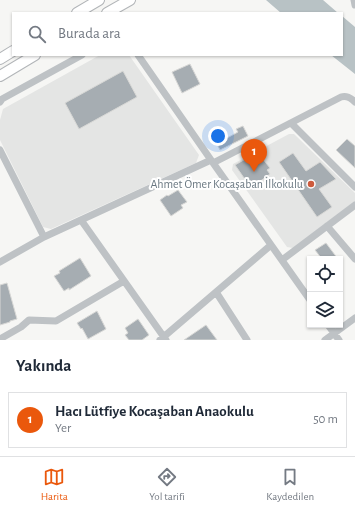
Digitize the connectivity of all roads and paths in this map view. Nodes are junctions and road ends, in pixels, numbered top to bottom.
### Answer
1 (100, 0) edge
2 (130, 0) edge
3 (354, 0) edge
4 (355, 5) edge
5 (79, 12) edge
6 (110, 12) edge
7 (12, 52) edge
8 (34, 56) edge
9 (80, 56) edge
10 (139, 56) edge
11 (0, 59) edge
12 (0, 76) edge
13 (0, 102) edge
14 (355, 102) edge
15 (291, 123) junction
16 (0, 150) edge
17 (212, 162) junction
18 (355, 186) edge
19 (355, 206) edge
20 (81, 220) junction
21 (327, 226) junction
22 (44, 237) junction
23 (271, 245) junction
24 (355, 259) edge
25 (282, 260) junction
26 (0, 262) edge
27 (124, 281) junction
28 (216, 292) junction
29 (307, 296) edge
30 (355, 318) edge
31 (330, 328) edge
32 (334, 333) junction
33 (163, 339) edge
34 (0, 340) edge
35 (247, 340) edge
36 (325, 340) edge
37 (338, 340) edge

1 - 5 highway
2 - 6 highway
3 - 4 street
7 - 11 highway
8 - 12 highway
9 - 13 street
10 - 17 street
14 - 15 street
15 - 17 street
15 - 18 street
16 - 22 street
17 - 20 street
17 - 23 street
19 - 21 street
20 - 22 street
20 - 27 street
21 - 24 street
21 - 25 street
22 - 26 street
23 - 25 street
23 - 28 street
25 - 29 street
27 - 33 street
27 - 34 street
28 - 33 street
28 - 35 street
30 - 32 street
31 - 32 street
32 - 36 street
32 - 37 street

